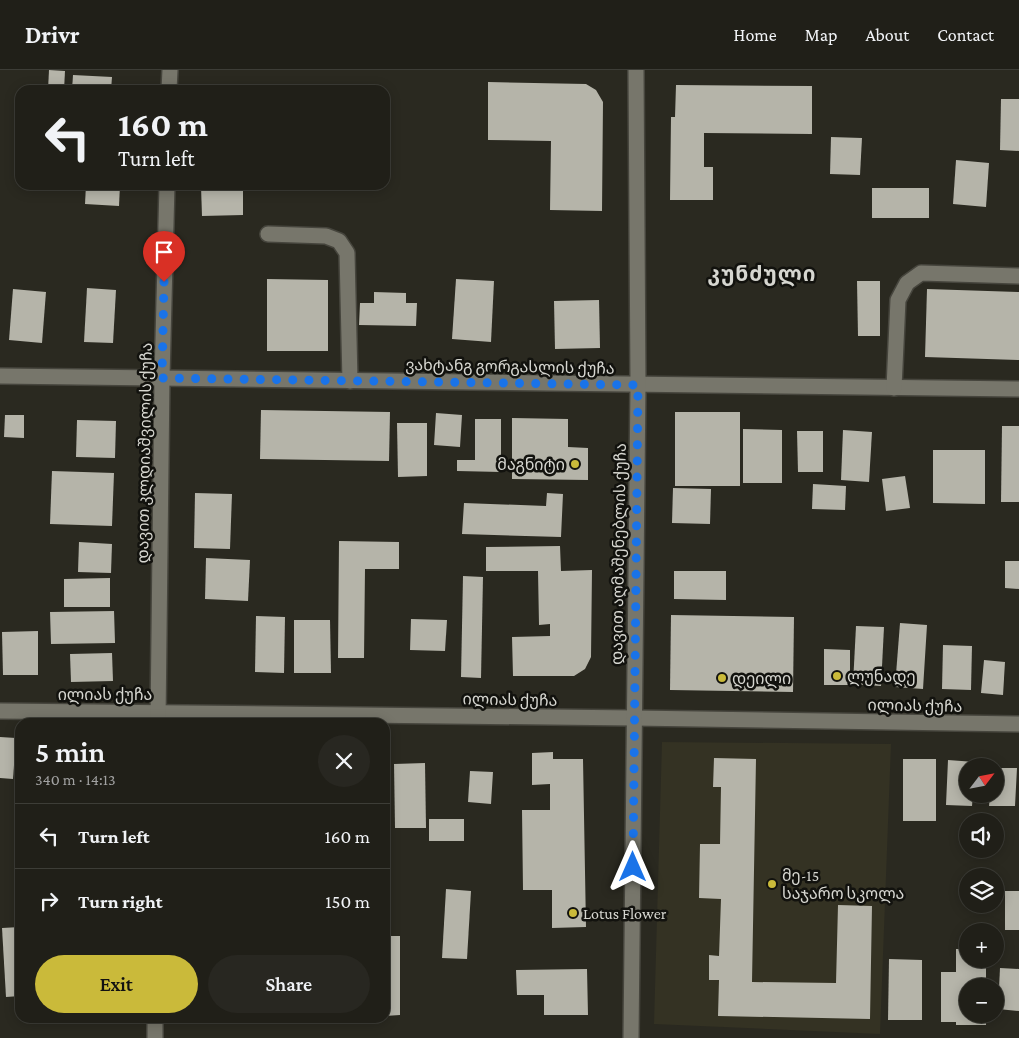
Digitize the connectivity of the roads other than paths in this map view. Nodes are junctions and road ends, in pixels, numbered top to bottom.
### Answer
1 (170, 70) edge
2 (636, 70) edge
3 (170, 85) edge
4 (167, 190) edge
5 (268, 234) dead end
6 (1019, 276) edge
7 (0, 376) edge
8 (162, 378) junction
9 (350, 381) junction
10 (638, 385) junction
11 (894, 388) junction
12 (1019, 389) edge
13 (0, 711) edge
14 (158, 717) edge
15 (634, 718) junction
16 (1019, 724) edge
17 (155, 1023) edge
18 (155, 1038) edge
19 (632, 1038) edge

1 - 3 street
2 - 10 street, დავით აღმაშენებლის ქუჩა
4 - 8 street, დავით კლდიაშვილის ქუჩა
5 - 9 street
6 - 11 street
7 - 8 street, ვახტანგ გორგასლის ქუჩა
8 - 9 street, ვახტანგ გორგასლის ქუჩა
8 - 14 street, დავით კლდიაშვილის ქუჩა
9 - 10 street, ვახტანგ გორგასლის ქუჩა
10 - 11 street, ვახტანგ გორგასლის ქუჩა
10 - 15 street, დავით აღმაშენებლის ქუჩა
11 - 12 street, ვახტანგ გორგასლის ქუჩა
13 - 14 street, ილიას ქუჩა
14 - 15 street, ილიას ქუჩა
15 - 16 street, ილიას ქუჩა
15 - 19 street, დავით აღმაშენებლის ქუჩა
17 - 18 street

